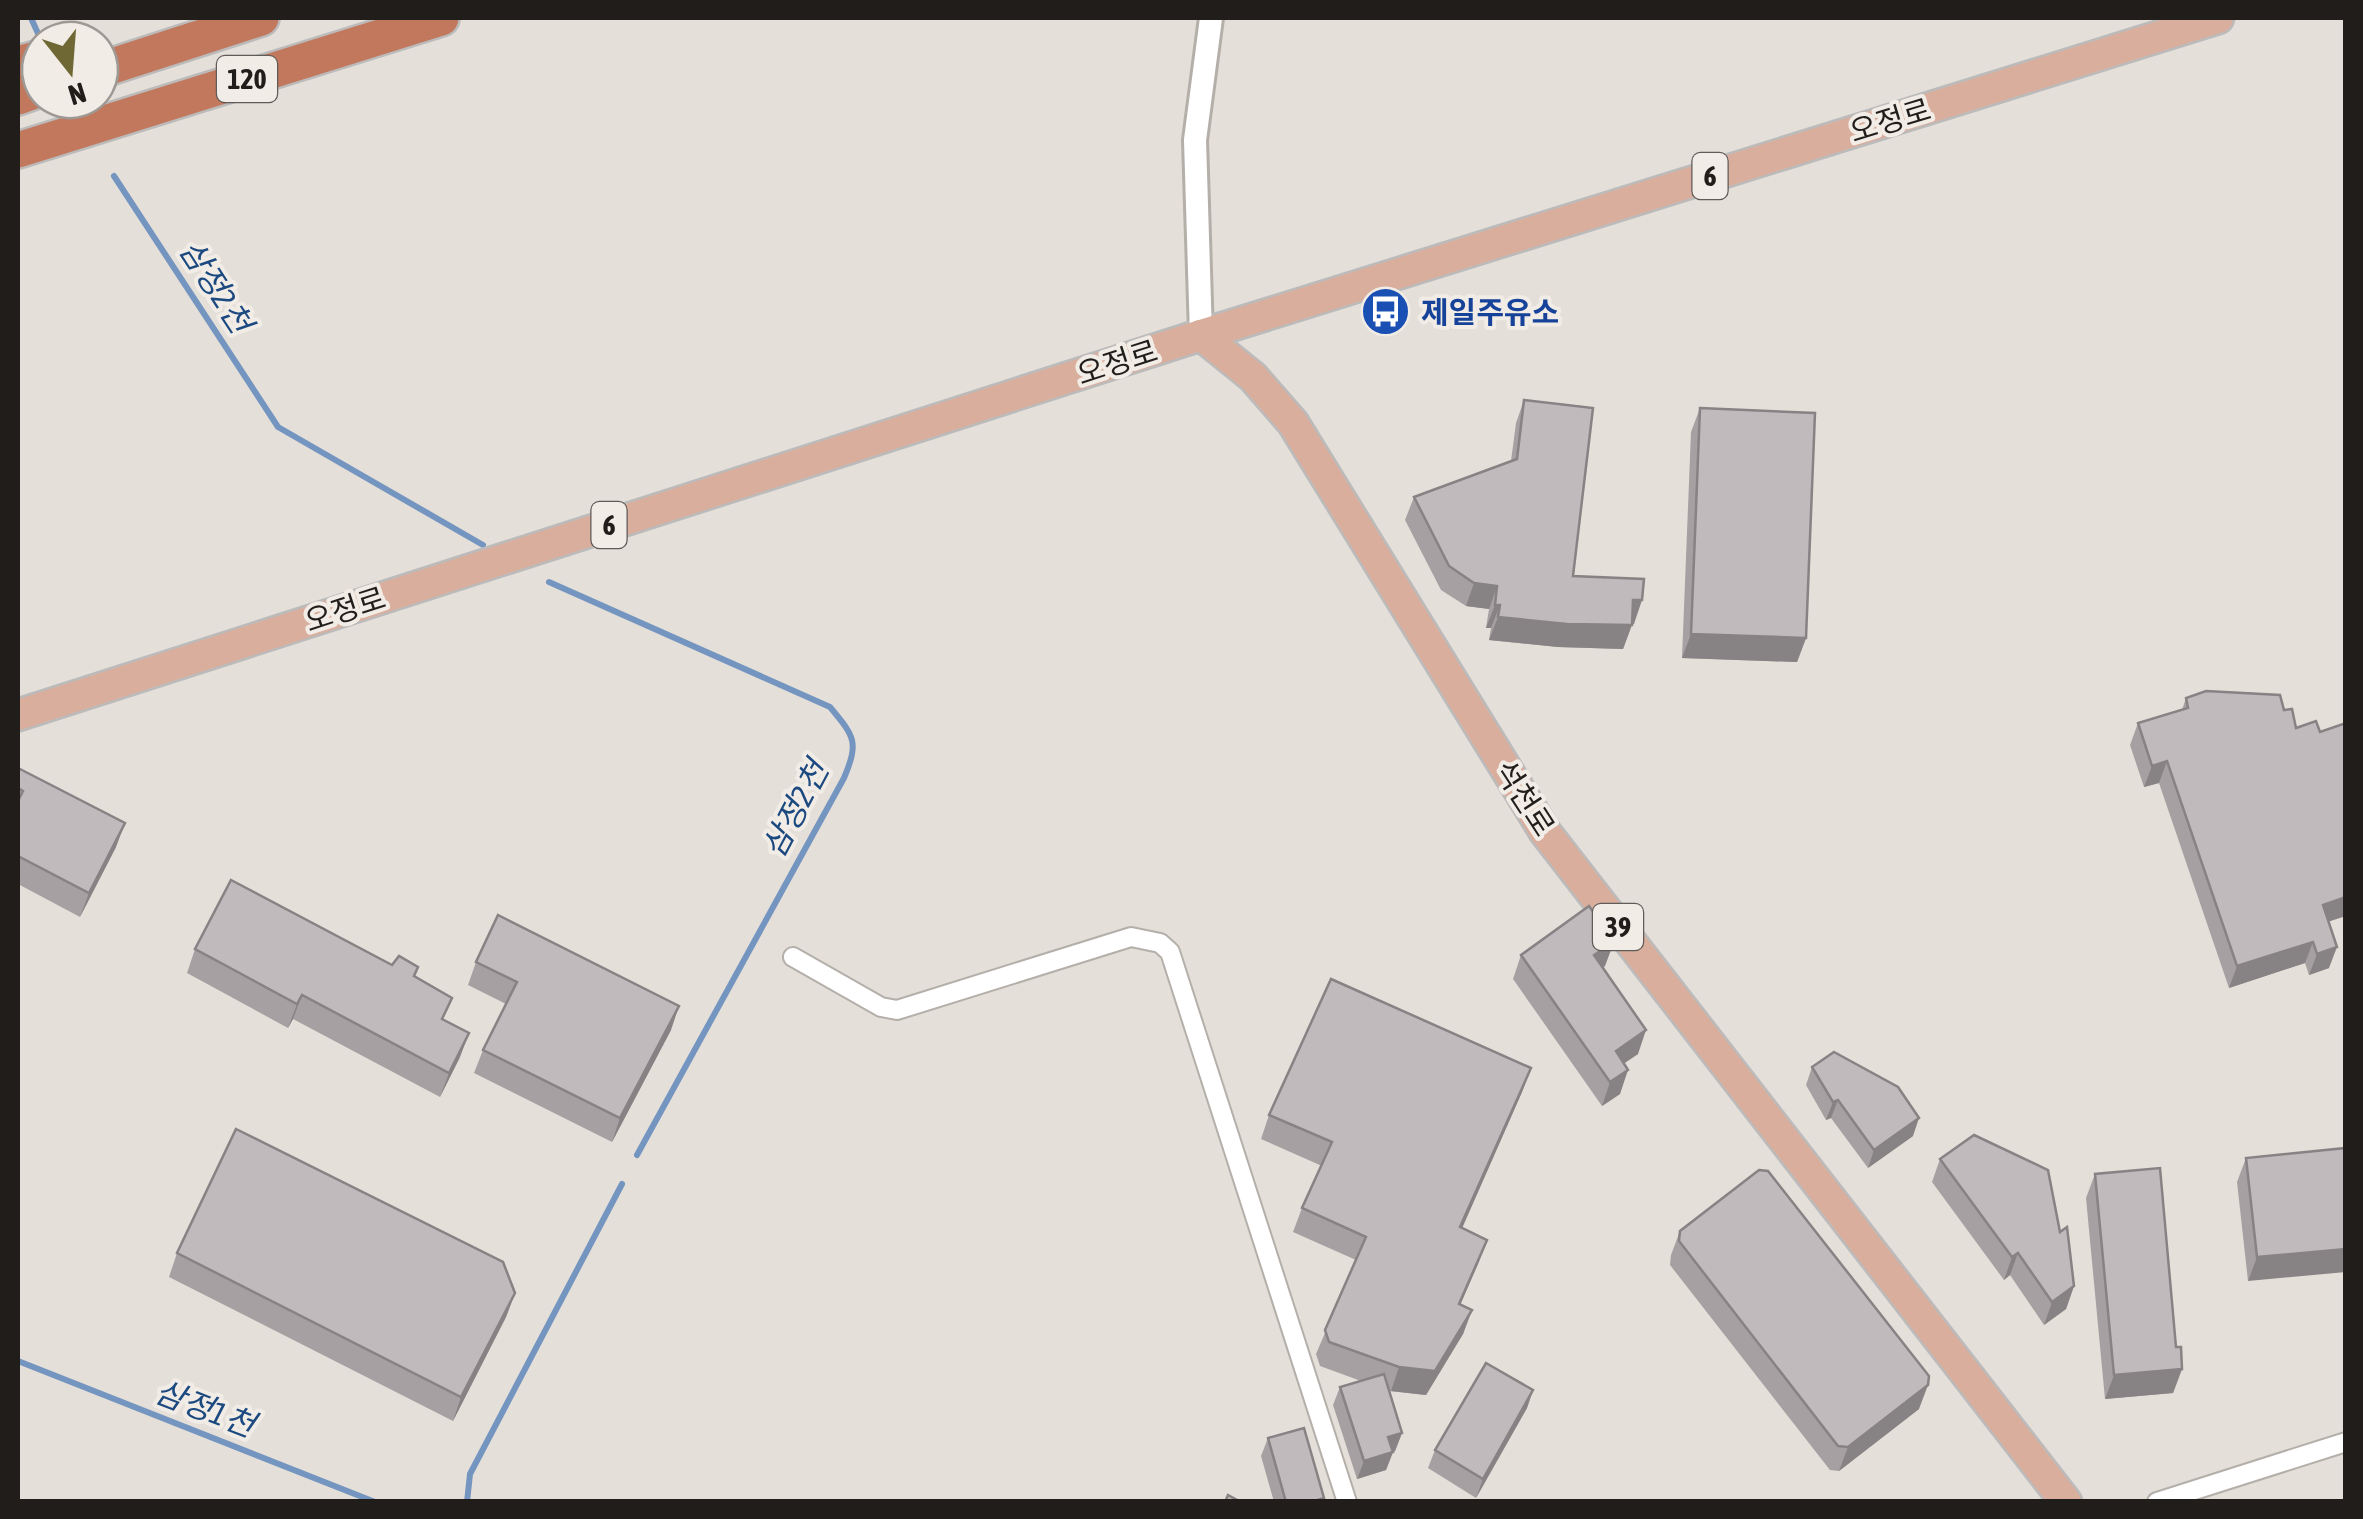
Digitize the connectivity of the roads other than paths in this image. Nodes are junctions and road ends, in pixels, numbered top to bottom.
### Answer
1 (220, 18) edge
2 (261, 18) edge
3 (441, 18) edge
4 (1211, 18) edge
5 (2218, 18) edge
6 (120, 40) edge
7 (120, 64) edge
8 (18, 152) edge
9 (1201, 335) junction
10 (18, 714) edge
11 (792, 957) dead end
12 (2346, 1442) edge
13 (1347, 1502) edge
14 (2066, 1502) edge
15 (2157, 1502) edge

1 - 6 highway
2 - 7 highway, 120
3 - 8 highway, 120
4 - 9 street
5 - 9 main road, 오정로 / 6
9 - 10 main road, 오정로 / 6
9 - 14 main road, 석천로 / 39
11 - 13 street
12 - 15 street

